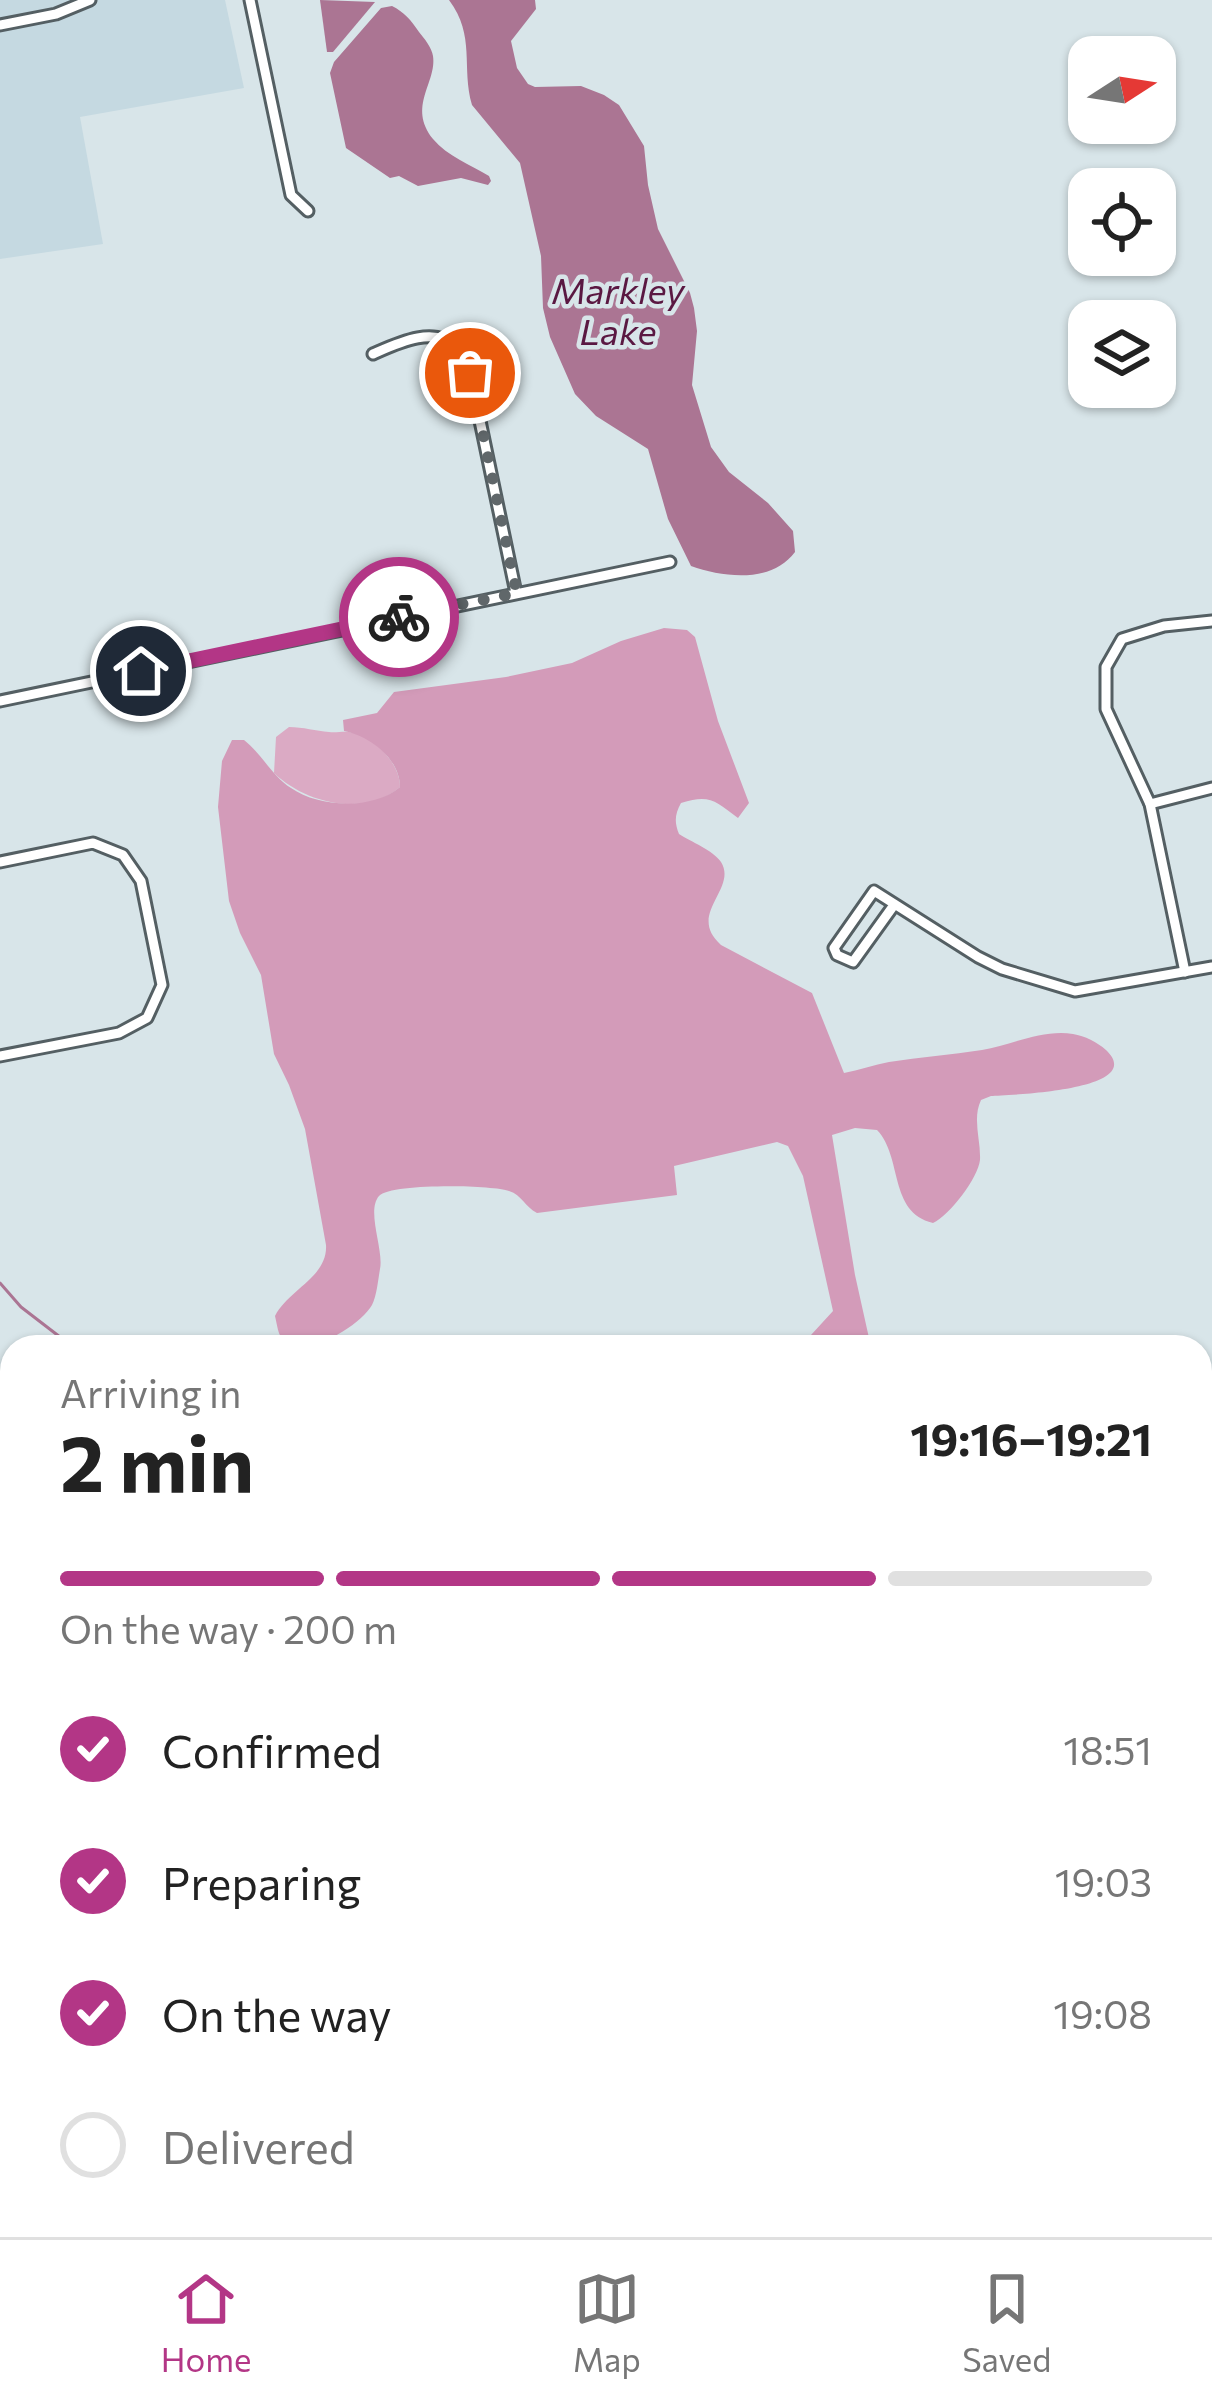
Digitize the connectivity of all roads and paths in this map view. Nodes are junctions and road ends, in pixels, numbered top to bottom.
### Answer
1 (90, 0) edge
2 (250, 0) edge
3 (0, 25) edge
4 (308, 211) dead end
5 (373, 353) dead end
6 (670, 562) dead end
7 (517, 593) junction
8 (1212, 621) edge
9 (0, 701) edge
10 (1212, 788) edge
11 (1150, 804) junction
12 (0, 862) edge
13 (894, 905) junction
14 (1212, 967) edge
15 (1185, 972) junction
16 (0, 1056) edge

1 - 3 street
2 - 4 street
5 - 7 street
6 - 7 street
7 - 9 street
8 - 11 street
10 - 11 street
11 - 15 street
12 - 16 street
13 - 13 street
13 - 15 street
14 - 15 street

